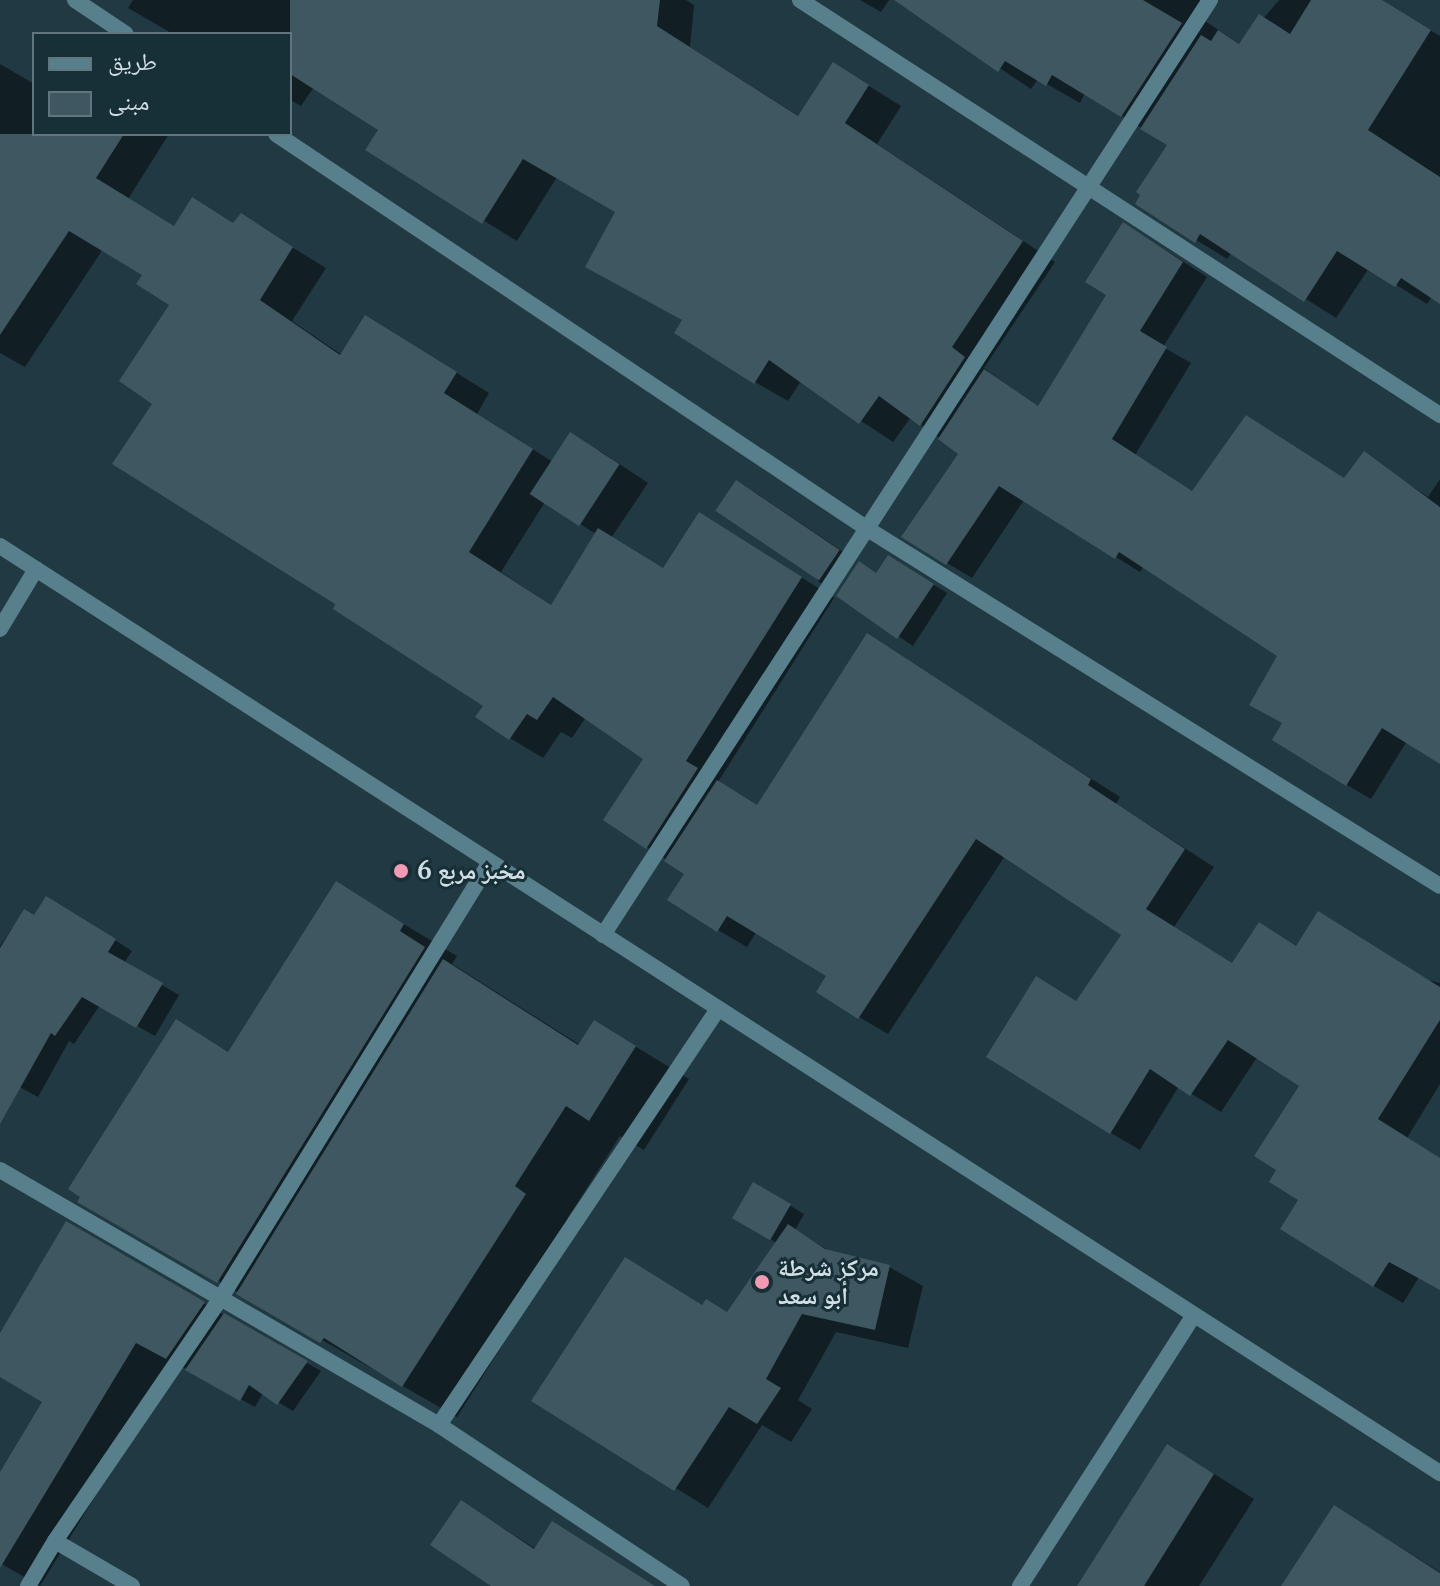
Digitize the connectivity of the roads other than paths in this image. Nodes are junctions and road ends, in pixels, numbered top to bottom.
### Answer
1 (75, 0) edge
2 (800, 0) edge
3 (1210, 0) edge
4 (123, 32) edge
5 (279, 136) edge
6 (1089, 189) junction
7 (1440, 415) edge
8 (866, 528) junction
9 (0, 546) edge
10 (36, 569) junction
11 (0, 629) edge
12 (490, 862) junction
13 (1440, 886) edge
14 (603, 935) junction
15 (718, 1009) junction
16 (0, 1170) edge
17 (222, 1296) junction
18 (1194, 1315) junction
19 (439, 1425) junction
20 (1440, 1473) edge
21 (55, 1541) junction
22 (661, 1571) junction
23 (28, 1586) edge
24 (132, 1586) edge
25 (651, 1586) edge
26 (682, 1586) edge
27 (1020, 1586) edge

1 - 4 street
2 - 6 street
3 - 6 street
5 - 8 street
6 - 7 street
6 - 8 street
8 - 13 street
8 - 14 street
9 - 10 street
10 - 11 street
10 - 12 street
12 - 14 street
12 - 17 street
14 - 15 street
15 - 18 street
15 - 19 street
16 - 17 street
17 - 19 street
17 - 21 street
18 - 20 street
18 - 27 street
19 - 22 street
21 - 23 street
21 - 24 street
22 - 25 street
22 - 26 street

